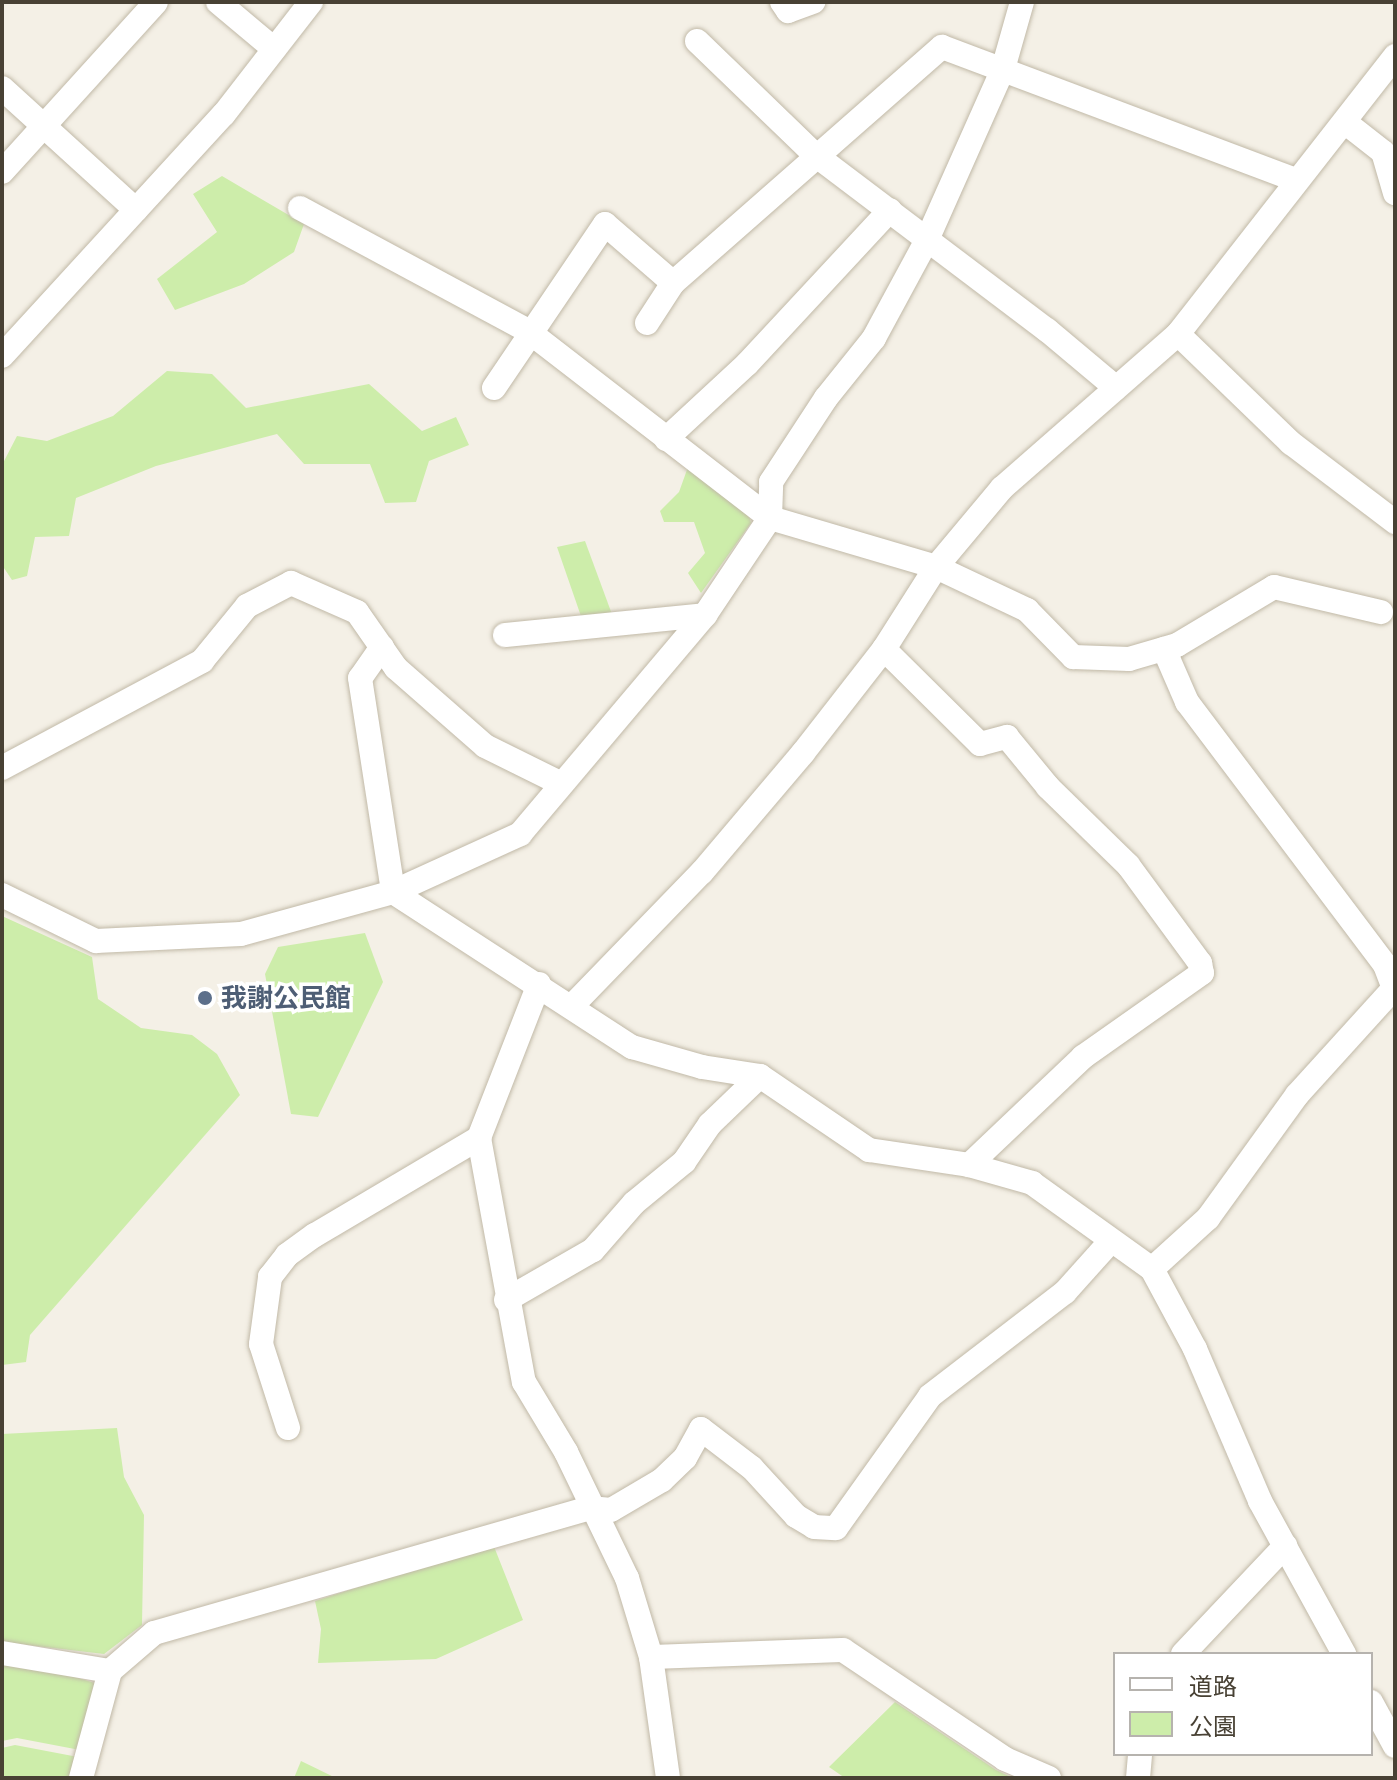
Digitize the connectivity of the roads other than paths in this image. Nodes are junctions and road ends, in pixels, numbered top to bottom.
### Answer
1 (156, 2) edge
2 (218, 2) edge
3 (311, 2) edge
4 (782, 2) edge
5 (813, 2) edge
6 (1022, 2) edge
7 (697, 41) dead end
8 (274, 49) junction
9 (1395, 56) edge
10 (1003, 69) junction
11 (2, 88) edge
12 (1346, 123) junction
13 (44, 126) junction
14 (814, 154) junction
15 (2, 172) edge
16 (1295, 180) junction
17 (1395, 193) edge
18 (300, 208) dead end
19 (136, 210) junction
20 (890, 210) junction
21 (926, 242) junction
22 (673, 283) junction
23 (647, 323) dead end
24 (528, 331) junction
25 (1178, 334) junction
26 (2, 356) edge
27 (494, 388) dead end
28 (1116, 388) junction
29 (666, 439) junction
30 (770, 518) junction
31 (1395, 522) edge
32 (936, 567) junction
33 (1381, 612) dead end
34 (705, 615) junction
35 (505, 635) dead end
36 (382, 647) junction
37 (884, 649) junction
38 (1164, 649) junction
39 (2, 768) edge
40 (560, 783) junction
41 (393, 892) junction
42 (2, 895) edge
43 (539, 984) junction
44 (1394, 989) edge
45 (571, 1007) junction
46 (760, 1076) junction
47 (479, 1138) junction
48 (969, 1165) junction
49 (1109, 1243) junction
50 (1152, 1269) junction
51 (506, 1300) junction
52 (288, 1428) dead end
53 (590, 1508) junction
54 (1285, 1546) junction
55 (1185, 1652) edge
56 (1343, 1652) edge
57 (2, 1653) edge
58 (651, 1657) junction
59 (110, 1671) junction
60 (1373, 1706) edge
61 (1395, 1746) edge
62 (1140, 1756) edge
63 (81, 1778) edge
64 (668, 1778) edge
65 (1049, 1778) edge
66 (1138, 1778) edge

1 - 13 street
2 - 8 street
3 - 8 street
4 - 5 street
6 - 10 street
7 - 14 street
8 - 19 street
9 - 12 street
10 - 14 street
10 - 16 street
10 - 21 street
11 - 13 street
12 - 16 street
12 - 17 street
13 - 15 street
13 - 19 street
14 - 20 street
14 - 22 street
16 - 25 street
18 - 24 street
19 - 26 street
20 - 21 street
20 - 29 street
21 - 28 street
21 - 30 street
22 - 23 street
22 - 24 street
24 - 27 street
24 - 29 street
25 - 28 street
25 - 31 street
28 - 32 street
29 - 30 street
30 - 32 street
30 - 34 street
32 - 37 street
32 - 38 street
33 - 38 street
34 - 35 street
34 - 40 street
36 - 39 street
36 - 40 street
36 - 41 street
37 - 45 street
37 - 48 street
38 - 44 street
40 - 41 street
41 - 42 street
41 - 43 street
43 - 45 street
43 - 47 street
44 - 50 street
45 - 46 street
46 - 48 street
46 - 51 street
47 - 51 street
47 - 52 street
48 - 49 street
49 - 50 street
49 - 53 street
50 - 54 street
51 - 53 street
53 - 58 street
53 - 59 street
54 - 55 street
54 - 56 street
57 - 59 street
58 - 64 street
58 - 65 street
59 - 63 street
60 - 61 street
62 - 66 street

